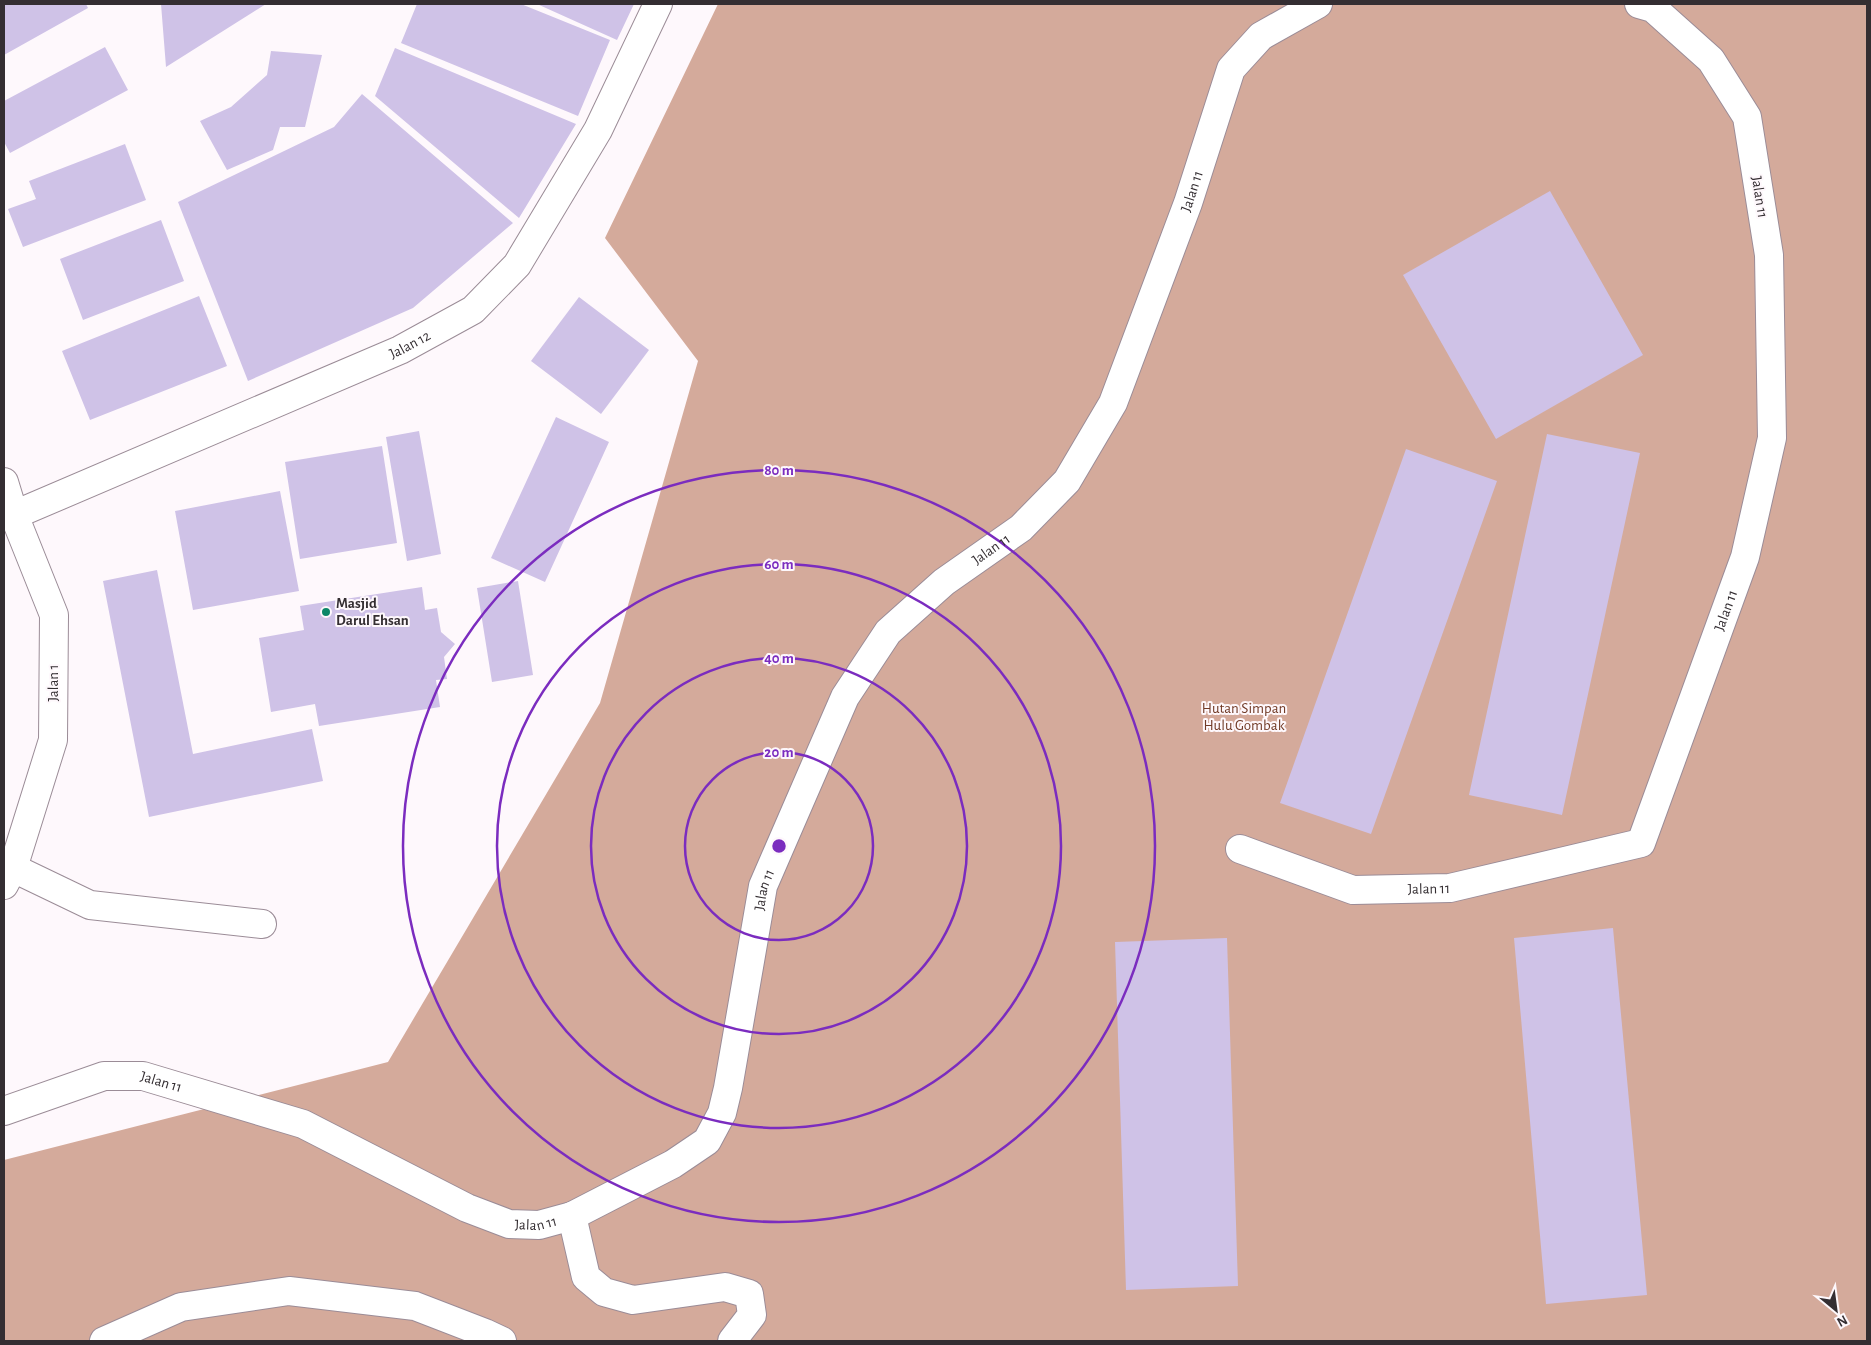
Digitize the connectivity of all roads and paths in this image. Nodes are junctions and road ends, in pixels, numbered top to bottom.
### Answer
1 (658, 4) edge
2 (1318, 4) edge
3 (1639, 4) edge
4 (4, 482) edge
5 (14, 515) junction
6 (1240, 849) dead end
7 (9, 876) edge
8 (262, 924) dead end
9 (4, 1111) edge
10 (572, 1216) junction
11 (104, 1341) edge
12 (502, 1341) edge
13 (732, 1341) edge

1 - 5 street, Jalan 12
2 - 10 street, Jalan 11
3 - 6 street, Jalan 11
4 - 5 street, Jalan 1
5 - 7 street, Jalan 1
7 - 8 street
9 - 10 street, Jalan 11
10 - 13 street
11 - 12 street

